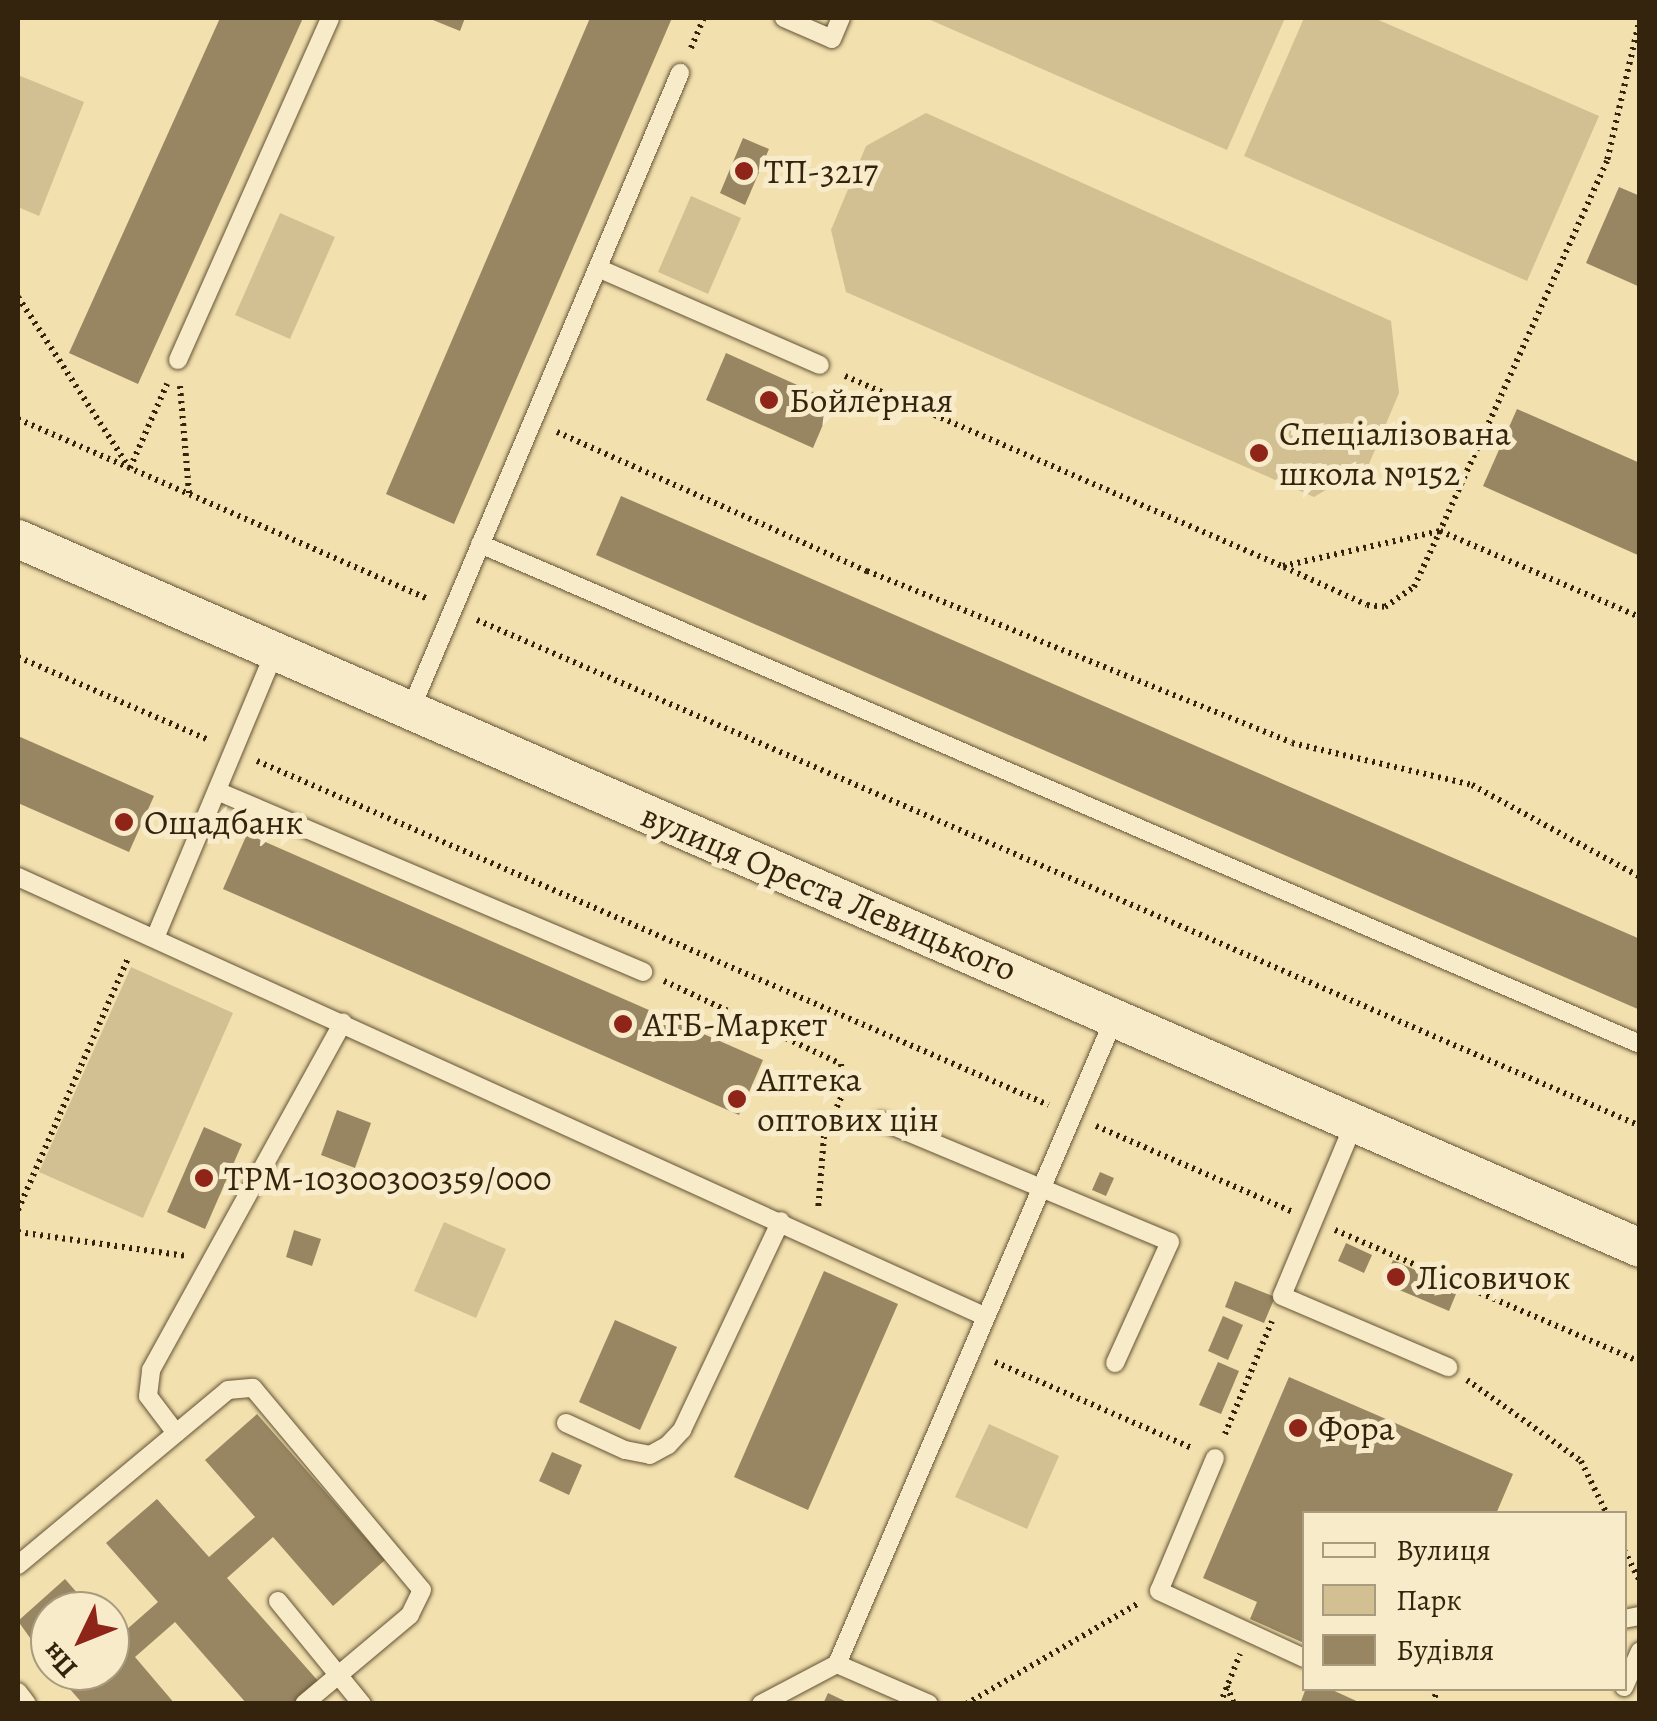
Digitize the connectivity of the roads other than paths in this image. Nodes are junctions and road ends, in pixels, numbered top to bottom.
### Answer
1 (330, 18) edge
2 (784, 18) edge
3 (841, 18) edge
4 (680, 72) dead end
5 (598, 268) junction
6 (178, 360) road end
7 (820, 365) road end
8 (18, 539) edge
9 (480, 544) junction
10 (272, 656) junction
11 (410, 710) junction
12 (216, 791) junction
13 (18, 877) edge
14 (147, 935) junction
15 (643, 972) road end
16 (1115, 1015) junction
17 (344, 1022) junction
18 (1640, 1044) edge
19 (880, 1120) dead end
20 (1353, 1126) junction
21 (781, 1221) junction
22 (1640, 1248) edge
23 (986, 1317) junction
24 (1115, 1363) dead end
25 (1448, 1367) road end
26 (566, 1423) dead end
27 (176, 1433) junction
28 (1215, 1458) road end
29 (18, 1565) edge
30 (278, 1601) dead end
31 (1640, 1651) edge
32 (1302, 1657) edge
33 (837, 1664) junction
34 (337, 1676) junction
35 (1627, 1681) edge
36 (18, 1692) edge
37 (27, 1704) edge
38 (304, 1704) edge
39 (362, 1704) edge
40 (761, 1704) edge
41 (929, 1704) edge

1 - 6 lane
2 - 3 lane
4 - 5 lane
5 - 7 lane
5 - 9 lane
8 - 10 street, вулиця Ореста Левицького
9 - 11 lane
9 - 18 lane
10 - 11 street, вулиця Ореста Левицького
10 - 12 lane
11 - 16 street, вулиця Ореста Левицького
12 - 14 lane
12 - 15 lane
13 - 14 lane
14 - 17 lane
16 - 20 street, вулиця Ореста Левицького
16 - 23 lane
17 - 21 lane
17 - 27 lane
19 - 24 lane
20 - 22 street, вулиця Ореста Левицького
20 - 25 lane
21 - 23 lane
21 - 26 lane
23 - 33 lane
27 - 29 lane
27 - 34 lane
28 - 32 lane
30 - 34 lane
31 - 35 lane
33 - 40 lane
33 - 41 lane
34 - 38 lane
34 - 39 lane
36 - 37 lane

